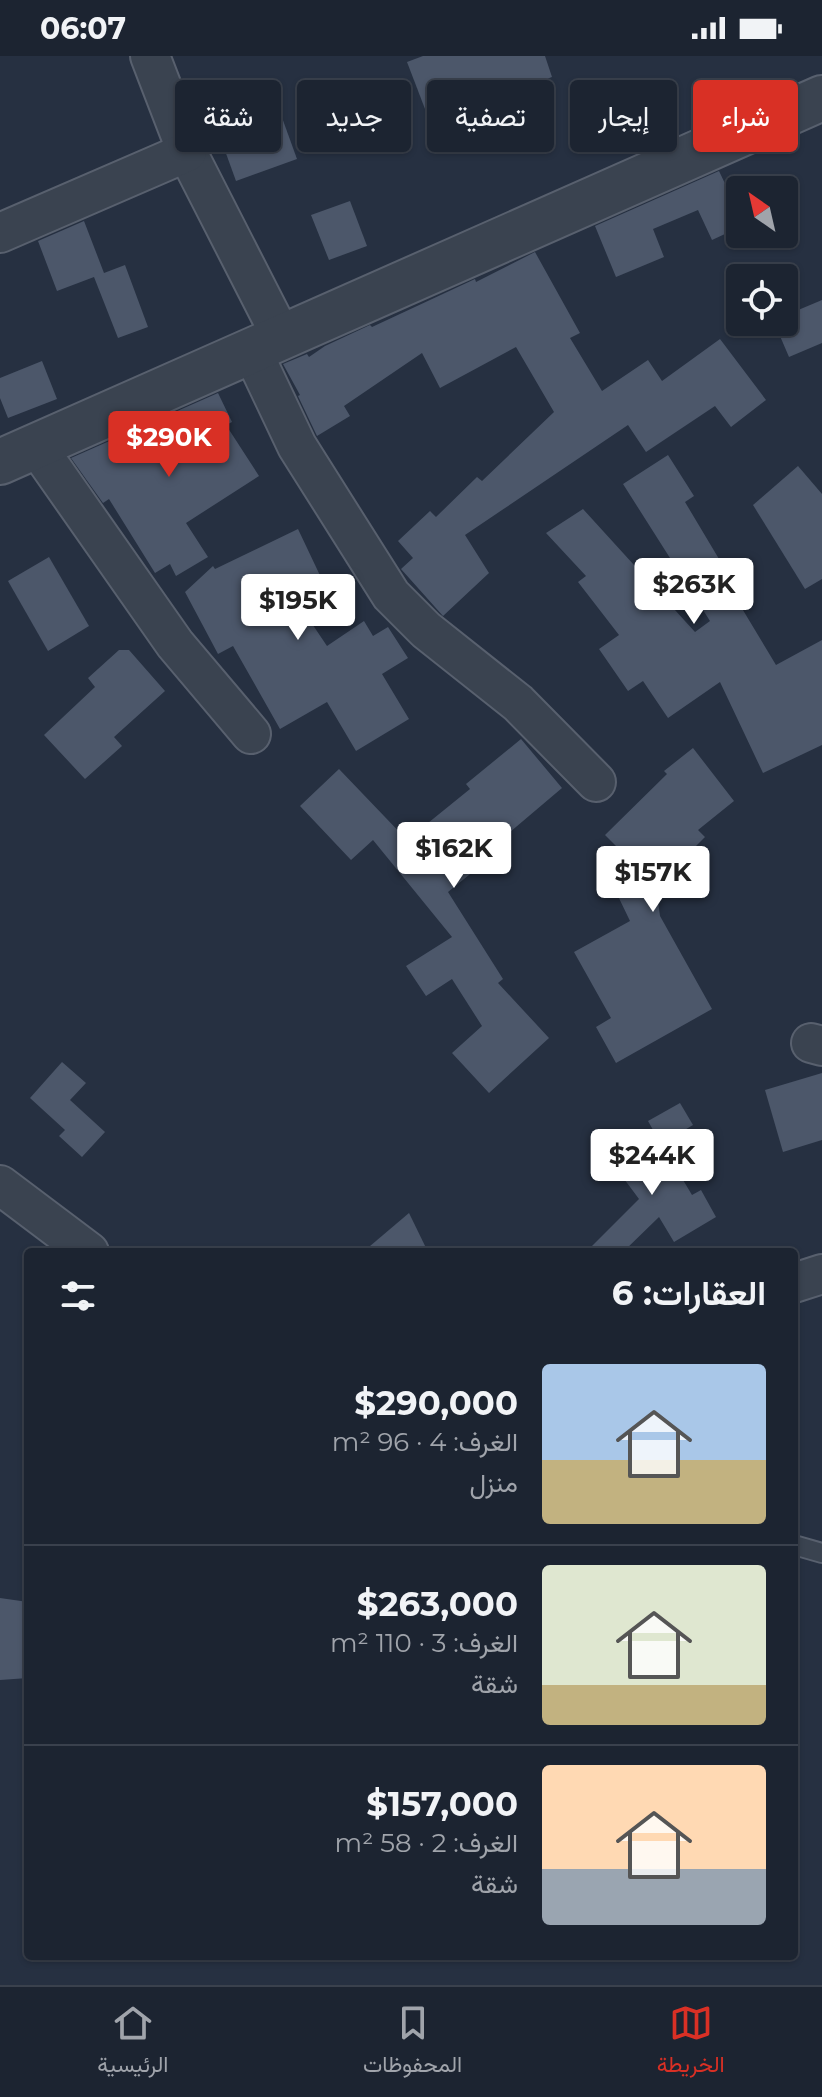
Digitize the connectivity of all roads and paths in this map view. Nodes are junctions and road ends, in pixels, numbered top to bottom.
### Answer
1 (150, 56) edge
2 (822, 98) edge
3 (175, 121) edge
4 (187, 152) joint
5 (0, 233) edge
6 (266, 342) junction
7 (18, 454) edge
8 (251, 734) dead end
9 (596, 782) dead end
10 (0, 1185) edge
11 (84, 1248) edge
12 (822, 1274) edge
13 (798, 1282) edge
14 (798, 1546) edge
15 (822, 1553) edge

1 - 3 street
2 - 6 street
4 - 5 street
4 - 6 street
6 - 7 street
6 - 9 street
7 - 8 street
10 - 11 street
12 - 13 street
14 - 15 lane

